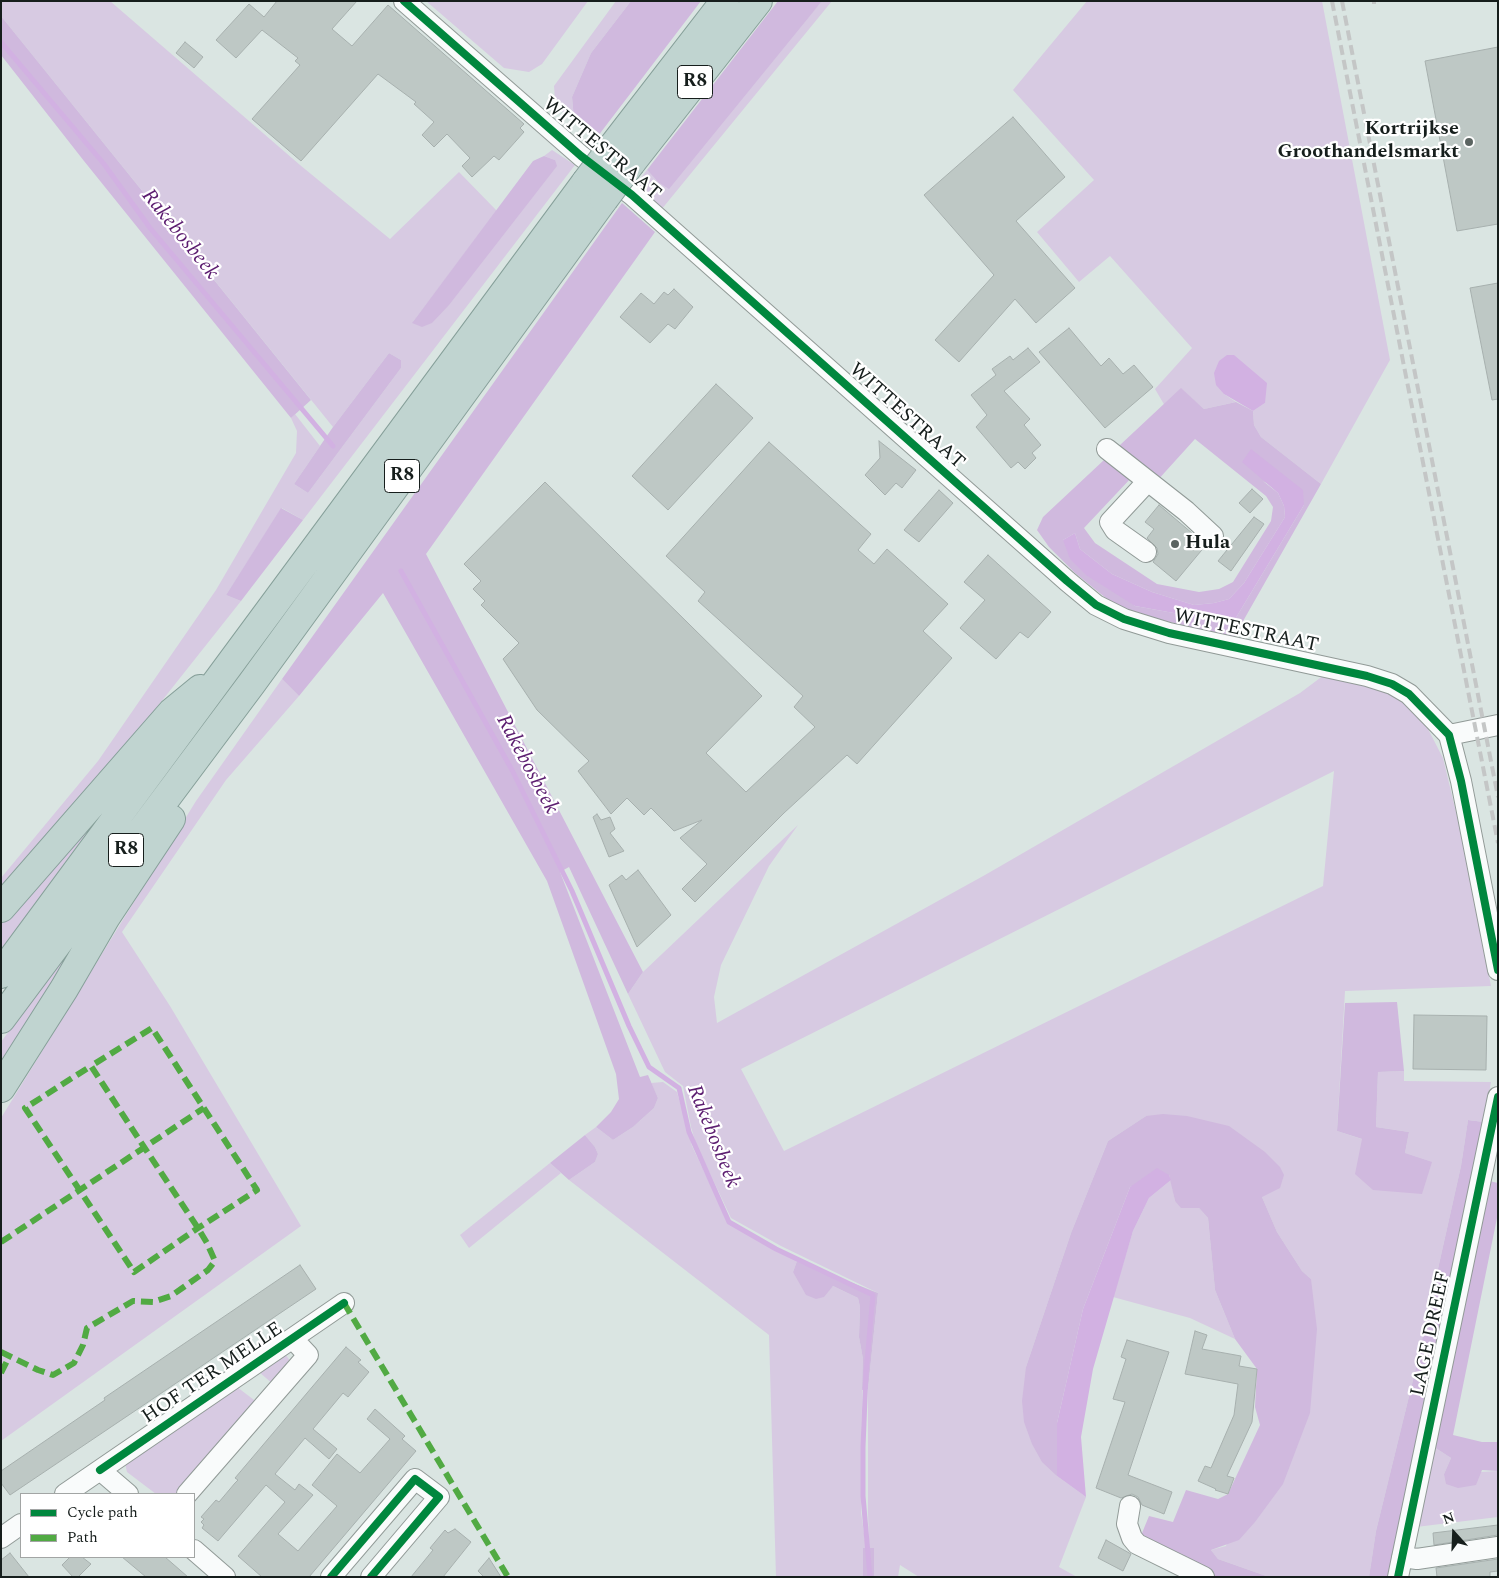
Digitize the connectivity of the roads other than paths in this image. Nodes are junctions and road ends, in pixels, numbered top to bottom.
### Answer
1 (404, 1) edge
2 (725, 1) edge
3 (758, 1) edge
4 (622, 154) junction
5 (595, 190) junction
6 (1108, 450) dead end
7 (1146, 482) junction
8 (1212, 536) dead end
9 (1146, 552) dead end
10 (234, 662) junction
11 (252, 683) junction
12 (1498, 725) edge
13 (1449, 736) junction
14 (1, 908) edge
15 (1498, 970) edge
16 (1, 974) edge
17 (1, 1019) edge
18 (1, 1088) edge
19 (1498, 1097) edge
20 (344, 1303) dead end
21 (293, 1339) junction
22 (100, 1470) junction
23 (66, 1493) edge
24 (127, 1493) edge
25 (188, 1493) edge
26 (1130, 1506) dead end
27 (20, 1525) edge
28 (1, 1538) edge
29 (1498, 1546) edge
30 (195, 1551) edge
31 (1402, 1557) junction
32 (226, 1577) edge
33 (331, 1577) edge
34 (371, 1577) edge
35 (1204, 1577) edge
36 (1398, 1577) edge

1 - 13 street, WITTESTRAAT
2 - 4 highway, R8
3 - 4 highway, R8
4 - 5 highway, R8, bridge
5 - 10 highway, R8
5 - 11 highway, R8
6 - 7 street
7 - 8 street
7 - 9 street
10 - 14 highway, R8
10 - 16 highway, R8
11 - 17 highway, R8
11 - 18 highway, R8
12 - 13 street
13 - 15 street
19 - 31 street, LAGE DREEF
20 - 21 street, HOF TER MELLE
21 - 22 street, HOF TER MELLE
21 - 25 street, HOF TER MELLE
22 - 23 street, HOF TER MELLE
22 - 24 street
26 - 35 street
27 - 28 street
29 - 31 street
30 - 32 street
31 - 36 street, LAGE DREEF
33 - 34 street

